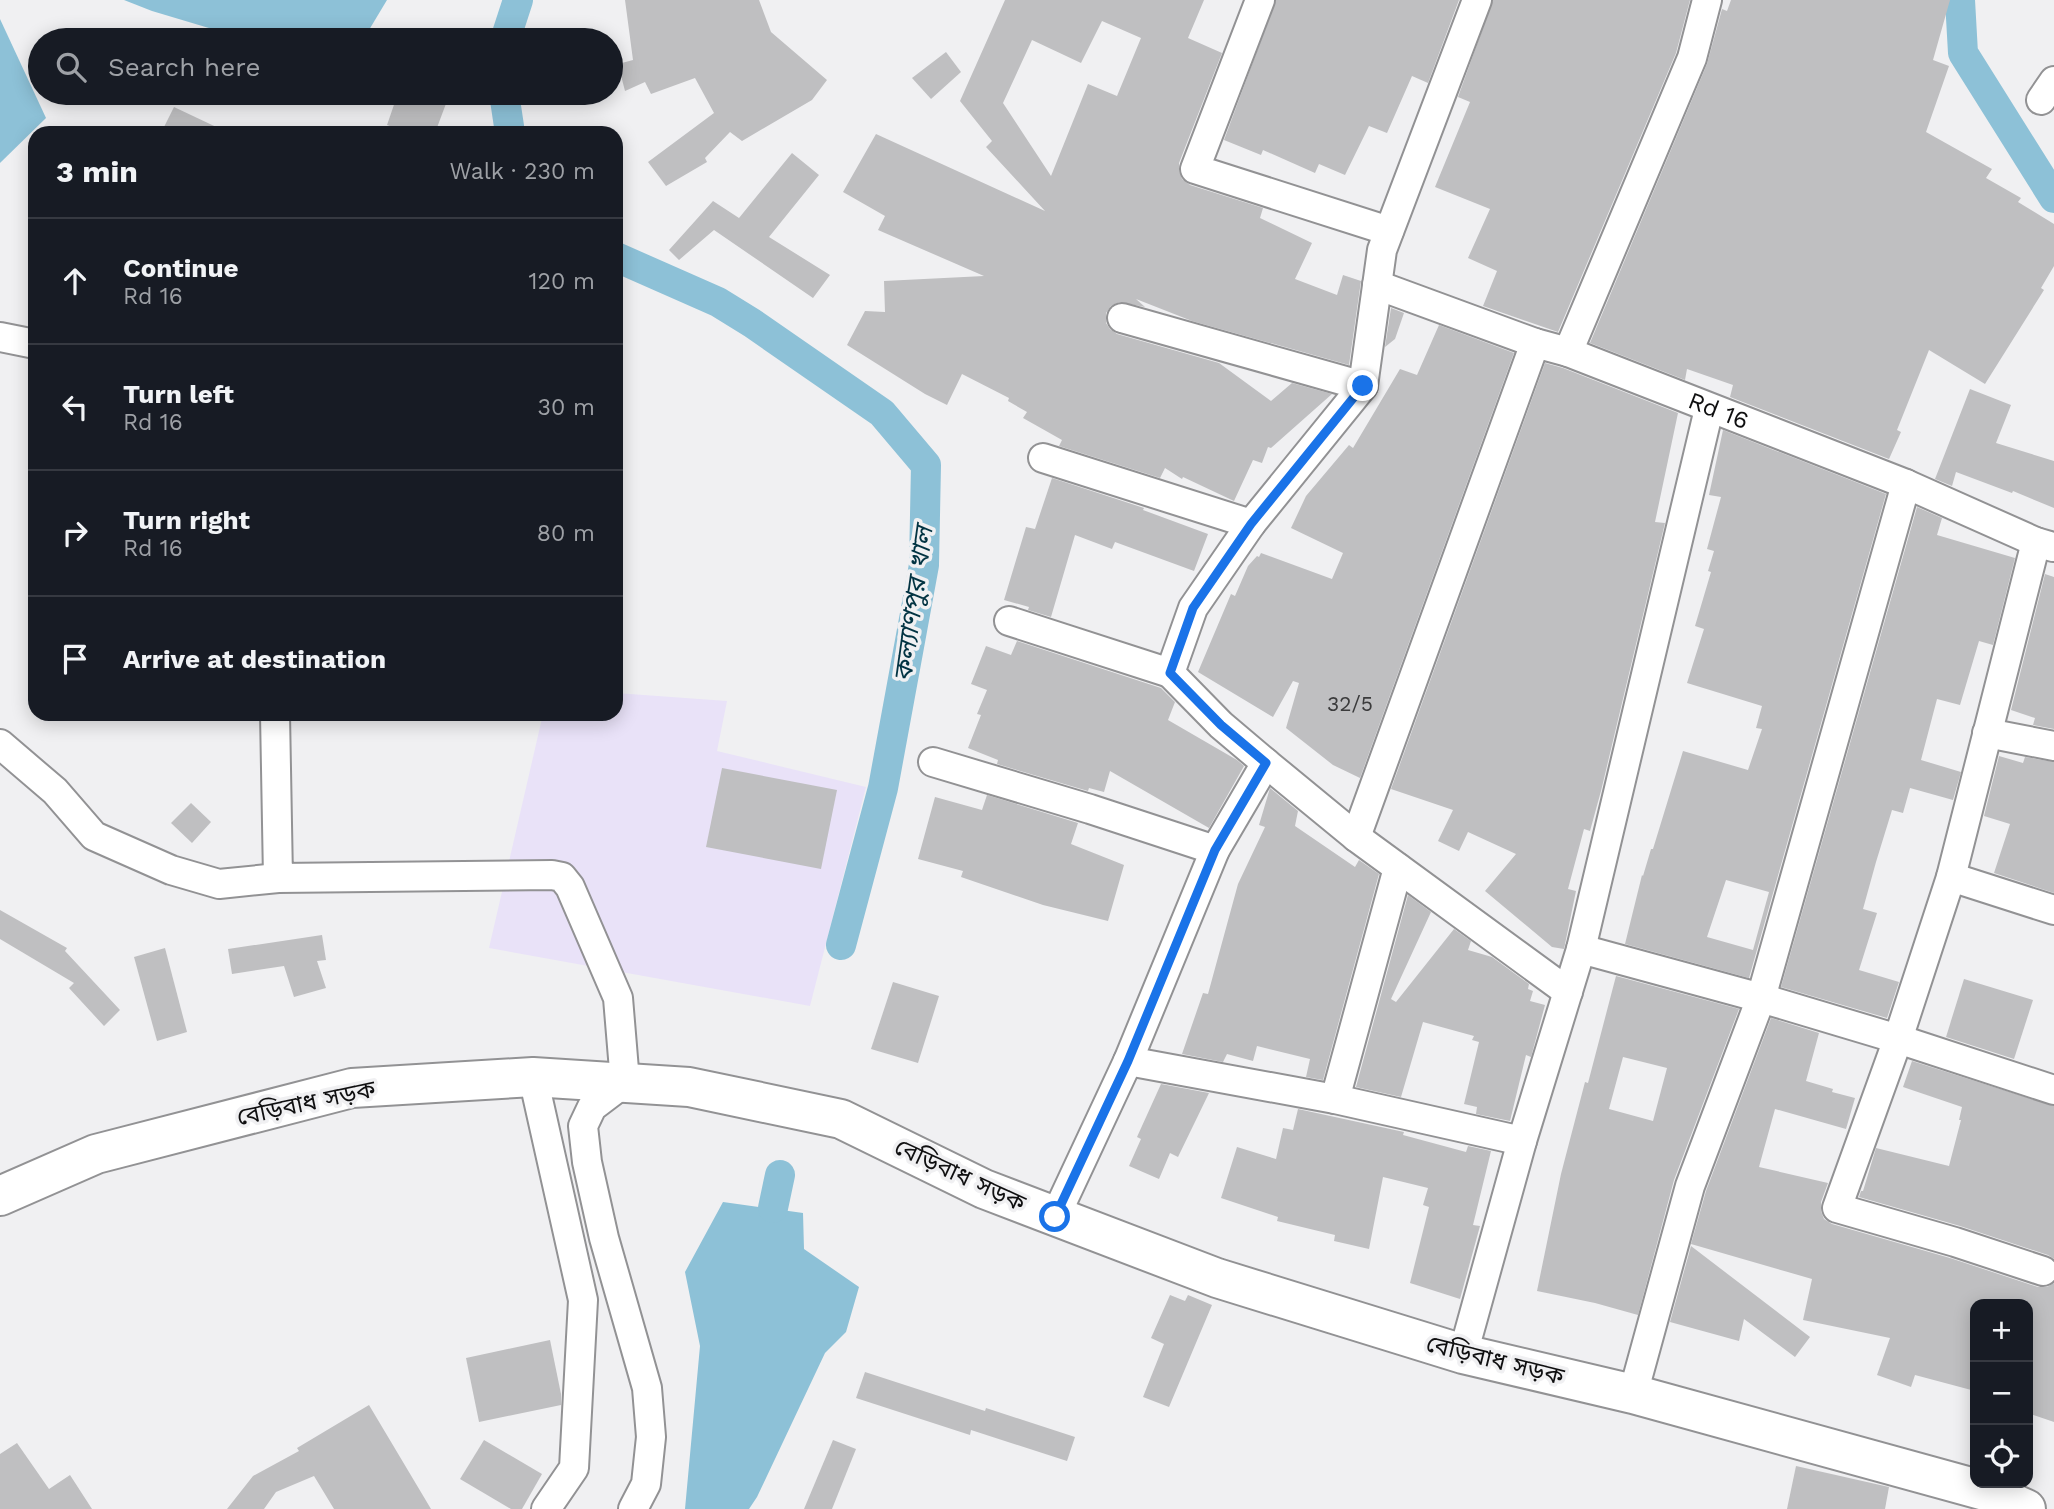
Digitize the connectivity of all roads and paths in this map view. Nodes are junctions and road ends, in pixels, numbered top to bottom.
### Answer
1 (1260, 0) edge
2 (1477, 0) edge
3 (1707, 0) edge
4 (1389, 231) junction
5 (1377, 285) junction
6 (1122, 318) dead end
7 (0, 337) edge
8 (28, 343) edge
9 (1535, 343) junction
10 (1568, 352) junction
11 (1363, 386) junction
12 (1709, 408) junction
13 (1043, 458) dead end
14 (1906, 484) junction
15 (1251, 524) junction
16 (2045, 545) edge
17 (1009, 621) dead end
18 (1170, 673) junction
19 (275, 721) edge
20 (1987, 733) junction
21 (0, 744) edge
22 (2054, 746) edge
23 (933, 762) dead end
24 (1266, 763) junction
25 (1356, 837) junction
26 (1215, 850) junction
27 (1398, 868) junction
28 (1951, 877) junction
29 (278, 878) junction
30 (2054, 910) edge
31 (1581, 949) junction
32 (1568, 992) junction
33 (1761, 998) junction
34 (1898, 1039) junction
35 (1128, 1061) junction
36 (533, 1077) junction
37 (625, 1082) junction
38 (2054, 1090) edge
39 (1335, 1099) junction
40 (1522, 1141) junction
41 (0, 1196) edge
42 (1055, 1217) junction
43 (2043, 1271) dead end
44 (1463, 1354) junction
45 (1633, 1394) junction
46 (547, 1509) edge
47 (633, 1509) edge
48 (2026, 1509) edge

1 - 4 street
2 - 4 street
3 - 10 street
4 - 5 street
5 - 9 street, Rd 16
5 - 11 street
6 - 11 street
7 - 8 street
9 - 10 street, Rd 16
9 - 25 street
10 - 12 street, Rd 16
11 - 15 street
12 - 14 street, Rd 16
12 - 31 street
13 - 15 street
14 - 16 street, Rd 16
14 - 33 street
15 - 18 street
16 - 20 street
17 - 18 street
18 - 24 street
19 - 29 street
20 - 22 street
20 - 28 street
21 - 29 street
23 - 26 street
24 - 25 street
24 - 26 street
25 - 27 street
26 - 35 street
27 - 32 street
27 - 39 street
28 - 30 street
28 - 34 street
29 - 37 street
31 - 32 street
31 - 33 street
32 - 40 street
33 - 34 street
33 - 45 street
34 - 38 street
34 - 43 street
35 - 39 street
35 - 42 street
36 - 37 highway, বেড়িবাধ সড়ক
36 - 41 highway, বেড়িবাধ সড়ক
36 - 46 street
37 - 42 highway, বেড়িবাধ সড়ক
37 - 47 street
39 - 40 street
40 - 44 street
42 - 44 highway, বেড়িবাধ সড়ক
44 - 45 highway, বেড়িবাধ সড়ক
45 - 48 highway, বেড়িবাধ সড়ক

